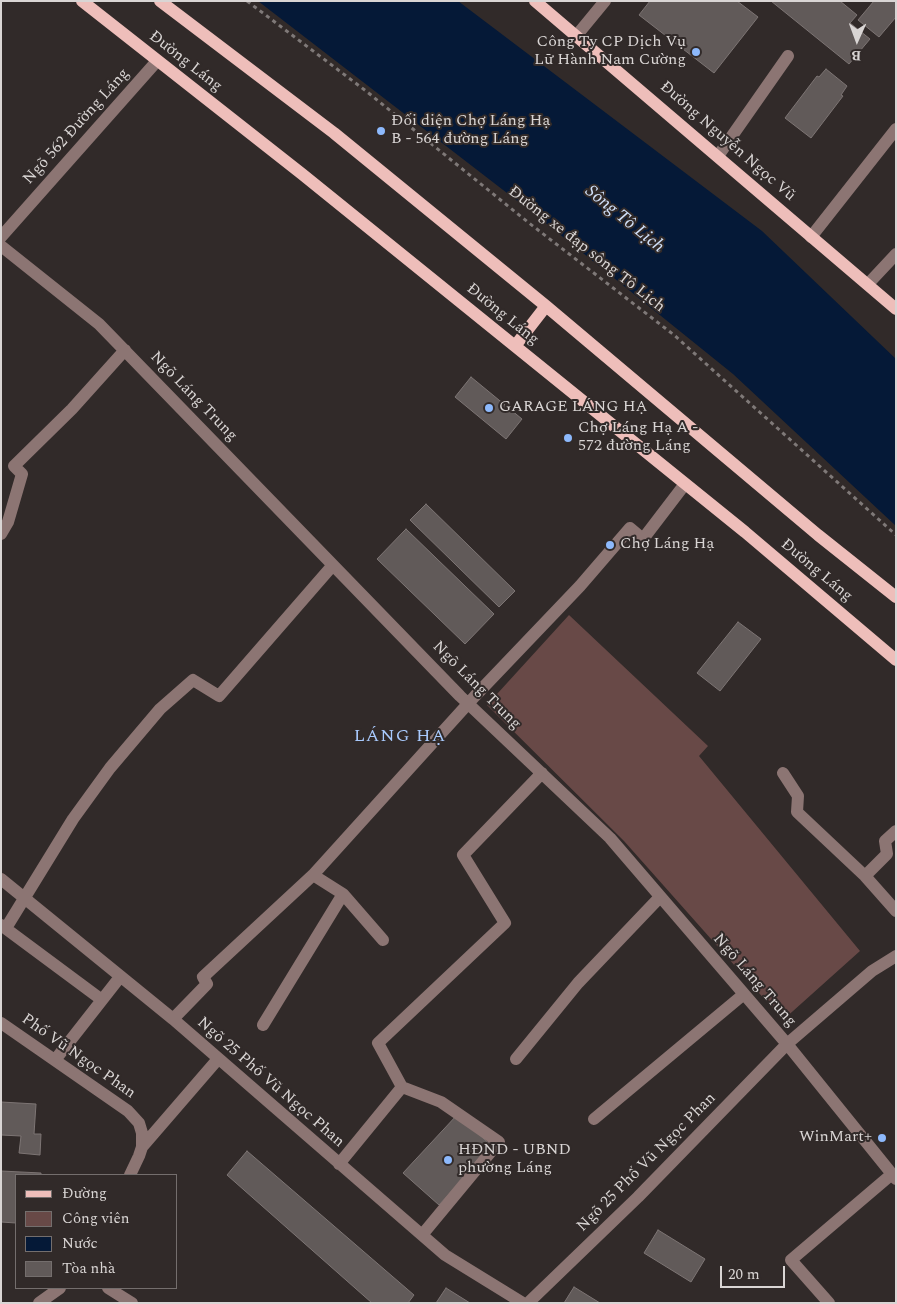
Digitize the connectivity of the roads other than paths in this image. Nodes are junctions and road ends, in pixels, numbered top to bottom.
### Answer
1 (82, 1) edge
2 (160, 1) edge
3 (536, 1) edge
4 (605, 1) edge
5 (577, 35) junction
6 (788, 56) dead end
7 (157, 61) junction
8 (896, 129) edge
9 (718, 156) junction
10 (1, 237) edge
11 (811, 237) junction
12 (1, 246) edge
13 (896, 254) edge
14 (868, 284) junction
15 (546, 306) junction
16 (896, 309) edge
17 (515, 346) junction
18 (125, 350) junction
19 (685, 484) junction
20 (1, 534) edge
21 (333, 564) junction
22 (896, 597) edge
23 (896, 660) edge
24 (468, 704) junction
25 (542, 773) junction
26 (783, 773) dead end
27 (896, 830) edge
28 (313, 876) junction
29 (865, 876) junction
30 (1, 879) edge
31 (343, 894) junction
32 (660, 897) junction
33 (25, 898) junction
34 (896, 911) edge
35 (4, 927) edge
36 (383, 940) dead end
37 (896, 956) edge
38 (120, 977) junction
39 (744, 994) junction
40 (102, 1000) junction
41 (172, 1019) junction
42 (1, 1023) edge
43 (263, 1025) dead end
44 (787, 1044) junction
45 (516, 1058) dead end
46 (218, 1059) junction
47 (55, 1060) junction
48 (402, 1087) junction
49 (594, 1119) dead end
50 (142, 1147) junction
51 (339, 1164) junction
52 (130, 1174) edge
53 (894, 1177) edge
54 (422, 1236) junction
55 (59, 1289) edge
56 (110, 1289) edge
57 (40, 1303) edge
58 (132, 1303) edge
59 (524, 1303) edge
60 (528, 1303) edge
61 (829, 1303) edge

1 - 7 main road, Đường Láng
2 - 15 main road, Đường Láng
3 - 5 main road, Đường Nguyễn Ngọc Vũ
4 - 5 street
5 - 9 main road, Đường Nguyễn Ngọc Vũ
6 - 9 street
7 - 10 street, Ngõ 562 Đường Láng
7 - 17 main road, Đường Láng
8 - 11 street
9 - 11 main road, Đường Nguyễn Ngọc Vũ
11 - 14 main road, Đường Nguyễn Ngọc Vũ
12 - 18 street, Ngõ Láng Trung
13 - 14 street
14 - 16 main road, Đường Nguyễn Ngọc Vũ
15 - 17 main road
15 - 22 main road, Đường Láng
17 - 19 main road, Đường Láng
18 - 20 street
18 - 21 street, Ngõ Láng Trung
19 - 23 main road, Đường Láng
19 - 24 street
21 - 24 street, Ngõ Láng Trung
21 - 33 street
24 - 25 street, Ngõ Láng Trung
24 - 28 street
25 - 32 street, Ngõ Láng Trung
25 - 48 street
26 - 29 street
27 - 29 street
28 - 31 street
28 - 41 street
29 - 34 street
30 - 33 street, Ngõ 25 Phố Vũ Ngọc Phan
31 - 36 street
31 - 43 street
32 - 39 street, Ngõ Láng Trung
32 - 45 street
33 - 35 street
33 - 38 street, Ngõ 25 Phố Vũ Ngọc Phan
35 - 40 street
37 - 44 street, Ngõ 25 Phố Vũ Ngọc Phan
38 - 40 street
38 - 41 street, Ngõ 25 Phố Vũ Ngọc Phan
39 - 44 street, Ngõ Láng Trung
39 - 49 street
40 - 47 street
41 - 46 street, Ngõ 25 Phố Vũ Ngọc Phan
42 - 47 street, Phố Vũ Ngọc Phan
44 - 53 street, Ngõ Láng Trung
44 - 60 street, Ngõ 25 Phố Vũ Ngọc Phan
46 - 50 street
46 - 51 street, Ngõ 25 Phố Vũ Ngọc Phan
47 - 50 street, Phố Vũ Ngọc Phan
48 - 51 street
48 - 54 street
50 - 52 street
51 - 54 street, Ngõ 25 Phố Vũ Ngọc Phan
53 - 61 street
54 - 59 street, Ngõ 25 Phố Vũ Ngọc Phan
55 - 57 street
56 - 58 street

